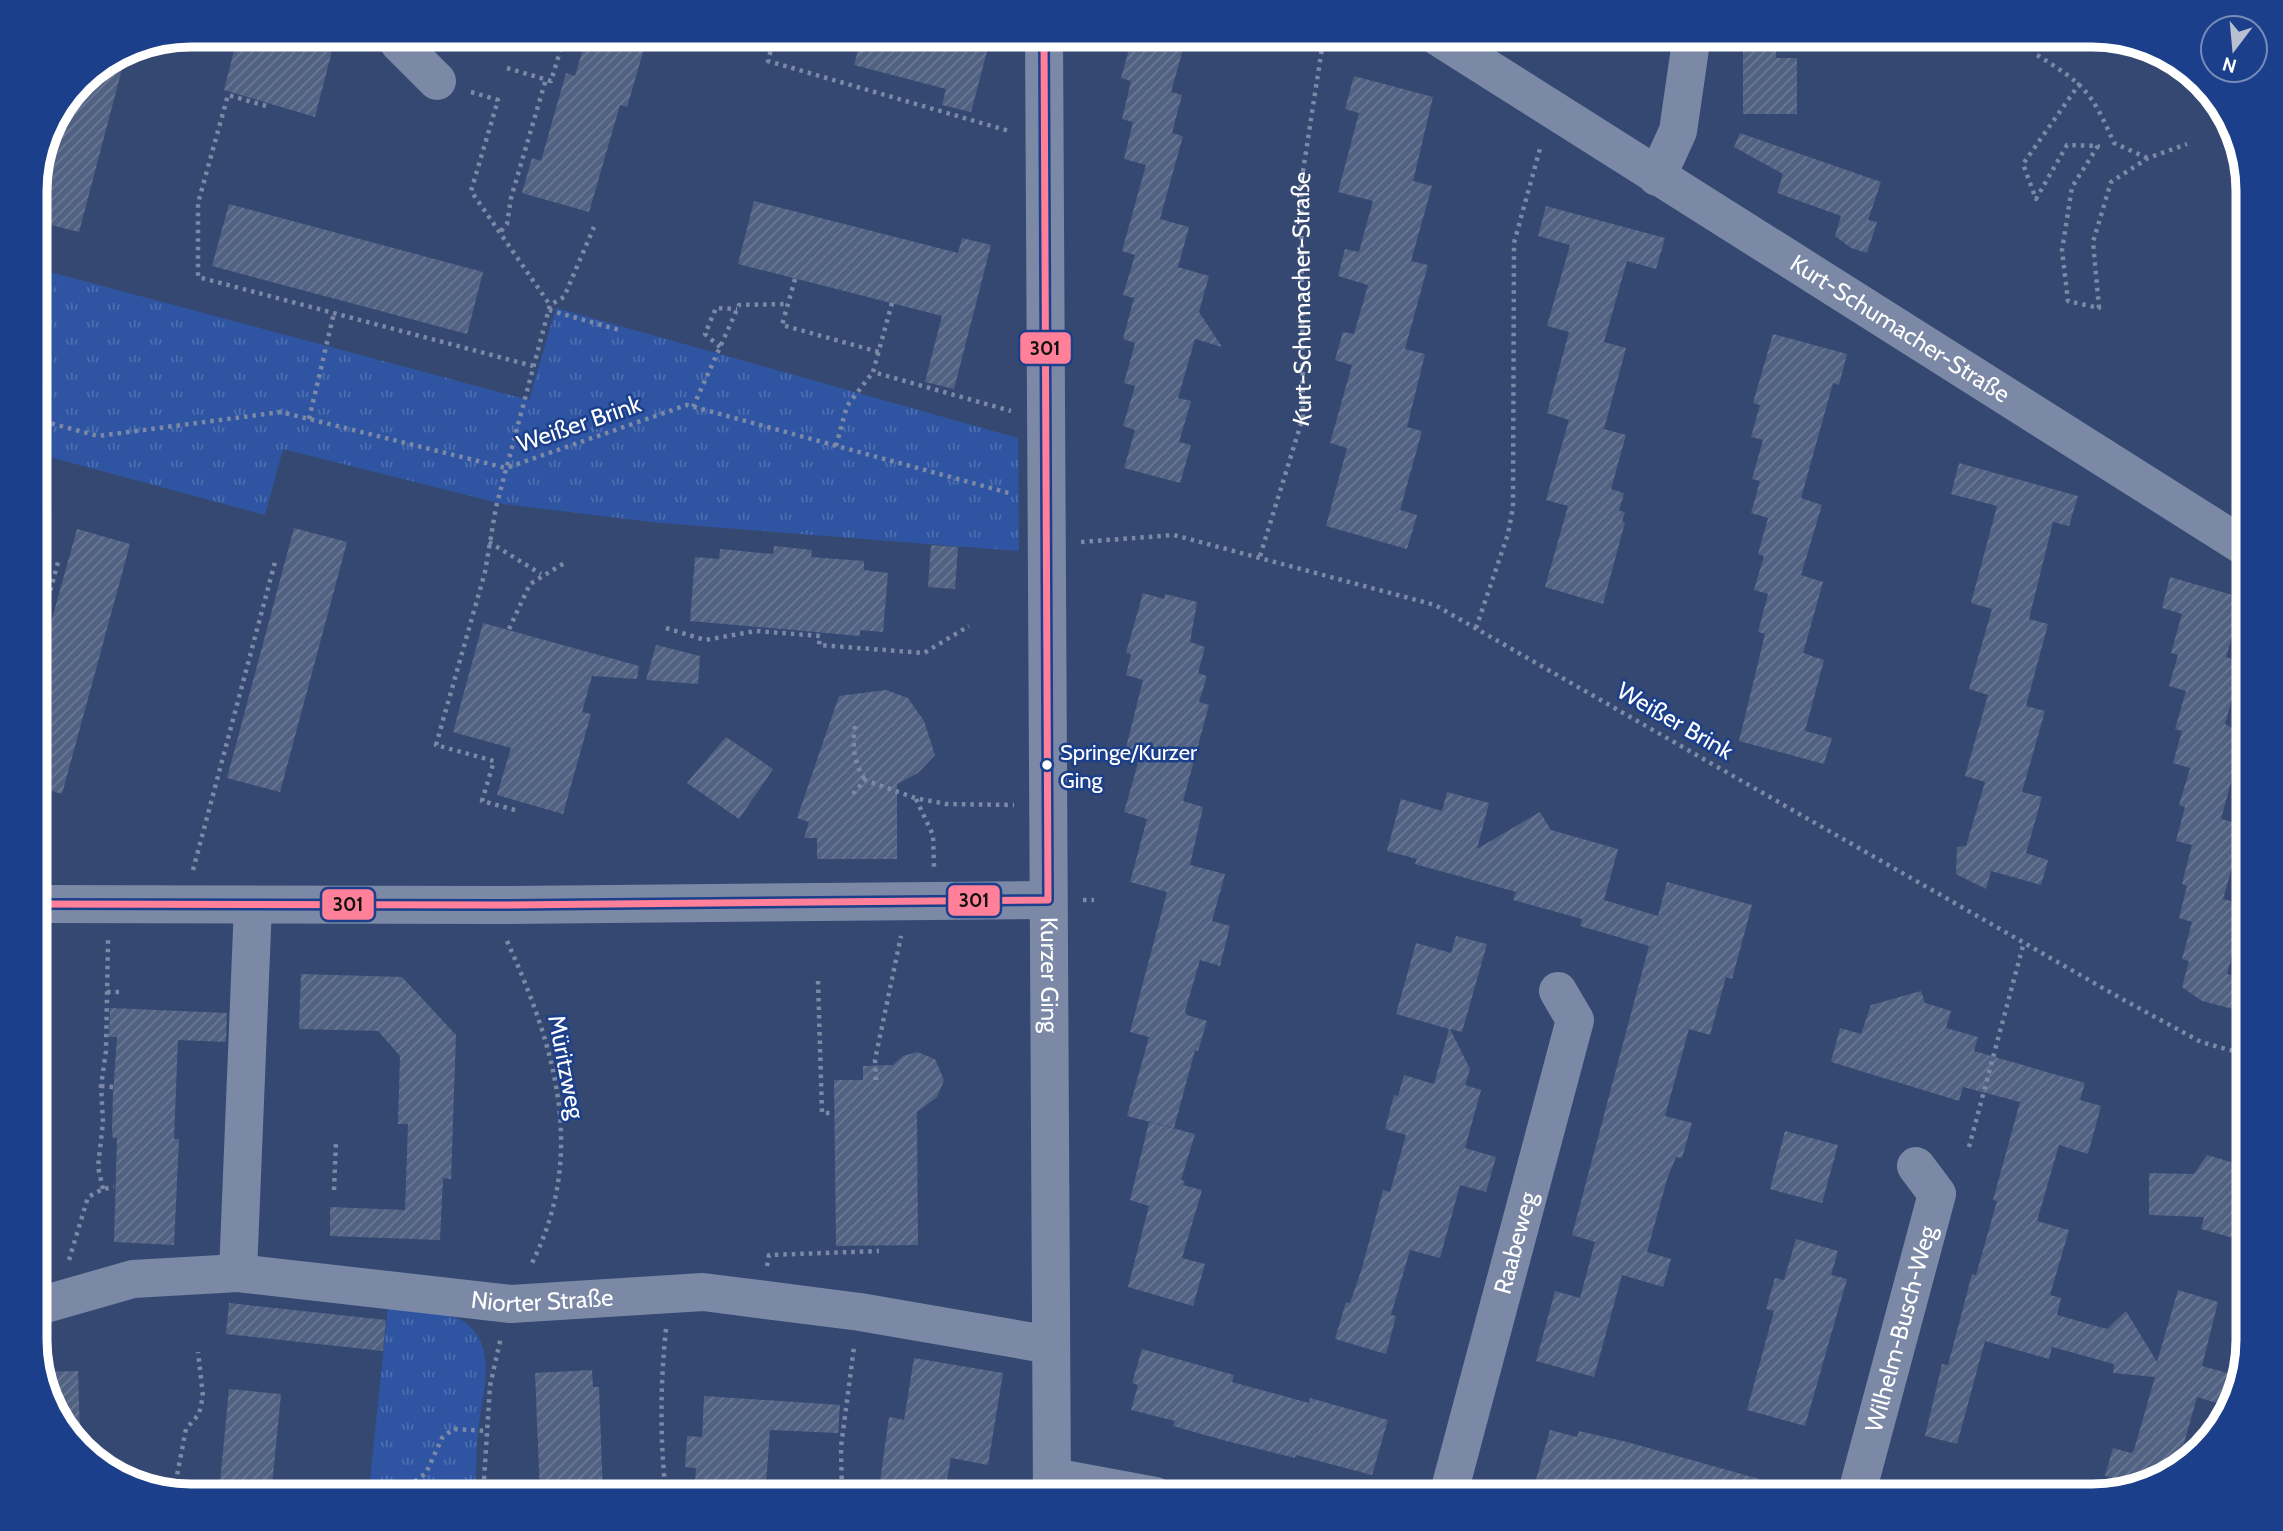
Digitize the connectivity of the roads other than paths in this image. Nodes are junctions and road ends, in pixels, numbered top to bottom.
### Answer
1 (403, 47) edge
2 (1044, 47) edge
3 (1453, 47) edge
4 (1690, 47) edge
5 (437, 82) road end
6 (1657, 177) junction
7 (2236, 541) edge
8 (1048, 900) junction
9 (48, 904) edge
10 (253, 905) junction
11 (1558, 991) dead end
12 (1916, 1166) dead end
13 (238, 1273) junction
14 (48, 1303) edge
15 (1051, 1345) junction
16 (1053, 1484) edge
17 (1451, 1484) edge
18 (1859, 1484) edge

1 - 5 street
2 - 8 street, Kurzer Ging
3 - 6 street, Kurt-Schumacher-Straße
4 - 6 street
6 - 7 street, Kurt-Schumacher-Straße
8 - 10 street
8 - 15 street, Kurzer Ging
9 - 10 street
10 - 13 street
11 - 17 street, Raabeweg
12 - 18 street, Wilhelm-Busch-Weg
13 - 14 street, Niorter Straße
13 - 15 street, Niorter Straße
15 - 16 street, Kurzer Ging

